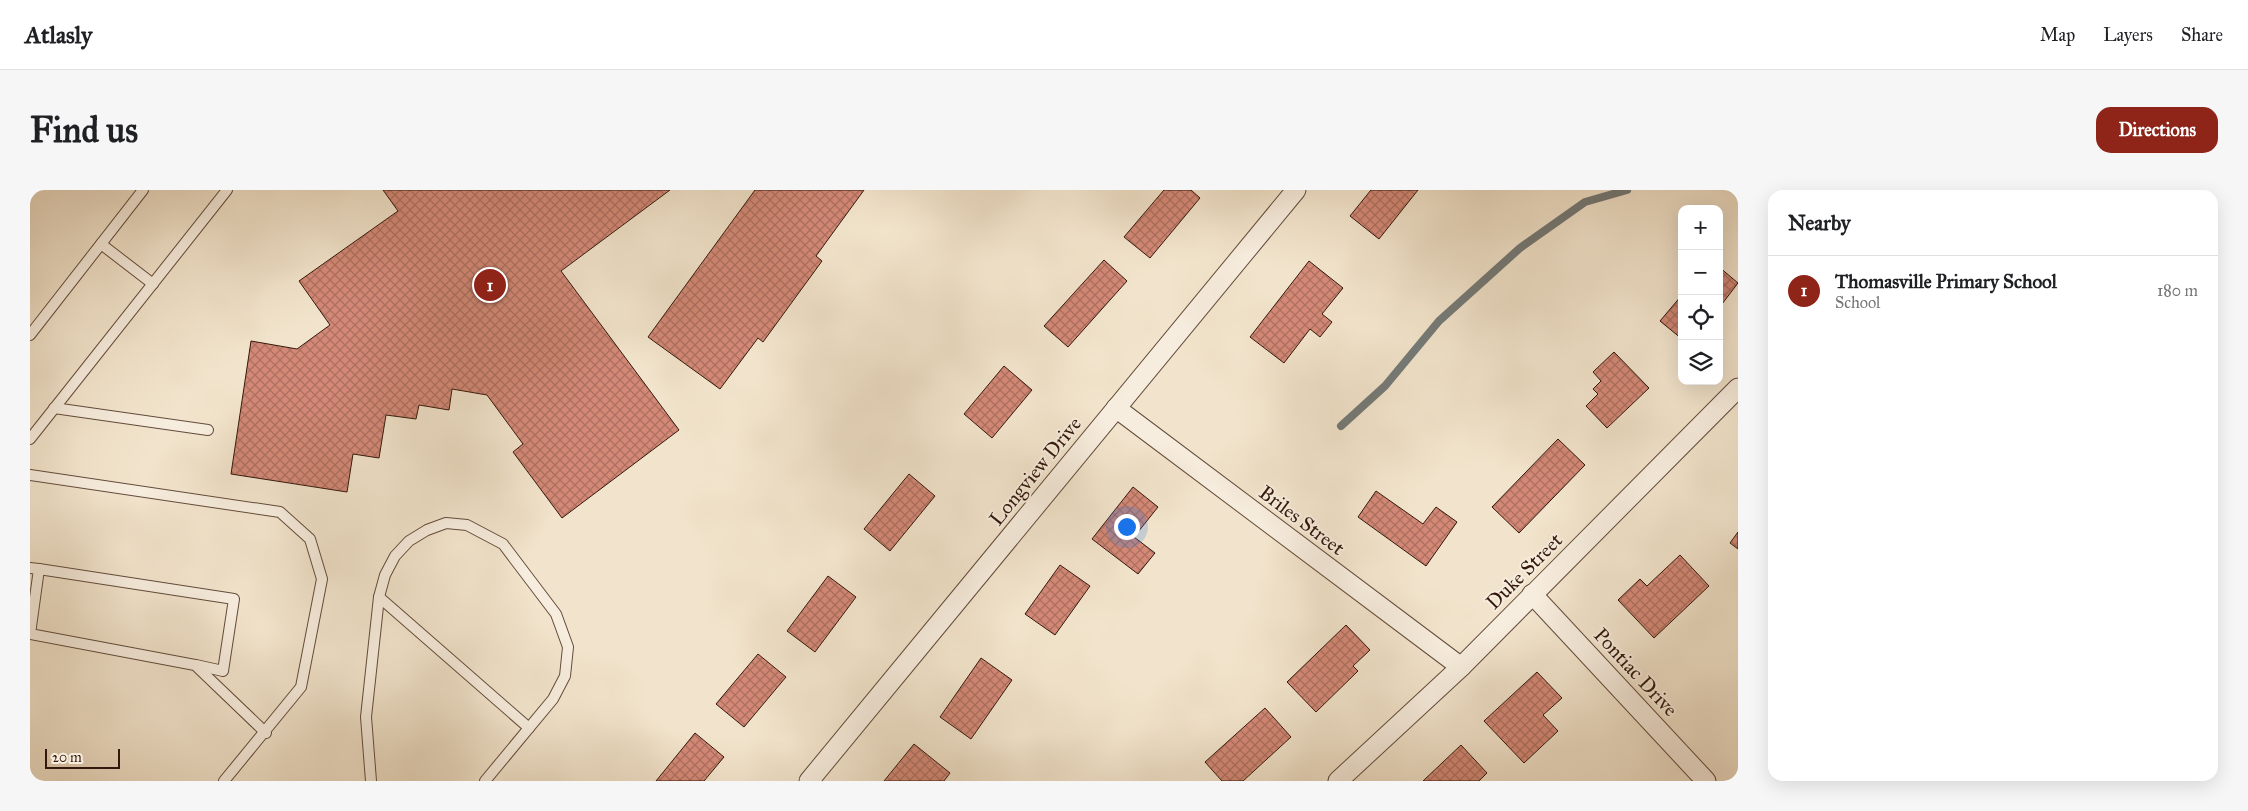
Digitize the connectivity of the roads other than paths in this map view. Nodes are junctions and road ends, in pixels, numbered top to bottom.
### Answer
1 (143, 190) edge
2 (227, 190) edge
3 (1296, 190) edge
4 (100, 244) junction
5 (153, 284) junction
6 (30, 335) edge
7 (1738, 388) edge
8 (54, 408) junction
9 (1116, 408) junction
10 (208, 430) dead end
11 (30, 439) edge
12 (30, 475) edge
13 (34, 569) edge
14 (1532, 594) junction
15 (379, 597) junction
16 (195, 665) junction
17 (1461, 667) junction
18 (529, 728) junction
19 (266, 733) junction
20 (224, 781) edge
21 (371, 781) edge
22 (485, 781) edge
23 (809, 781) edge
24 (1338, 781) edge
25 (1706, 781) edge

1 - 4 lane
2 - 5 lane
3 - 9 street, Longview Drive
4 - 5 lane
4 - 6 lane
5 - 8 lane
7 - 14 street, Duke Street
8 - 10 lane
8 - 11 lane
9 - 17 street, Briles Street
9 - 23 street, Longview Drive
12 - 19 lane
13 - 16 lane
13 - 16 lane
14 - 17 street, Duke Street
14 - 25 street, Pontiac Drive
15 - 18 lane
15 - 18 lane
15 - 21 lane
16 - 19 lane
17 - 24 street, Duke Street
18 - 22 lane
19 - 20 lane

